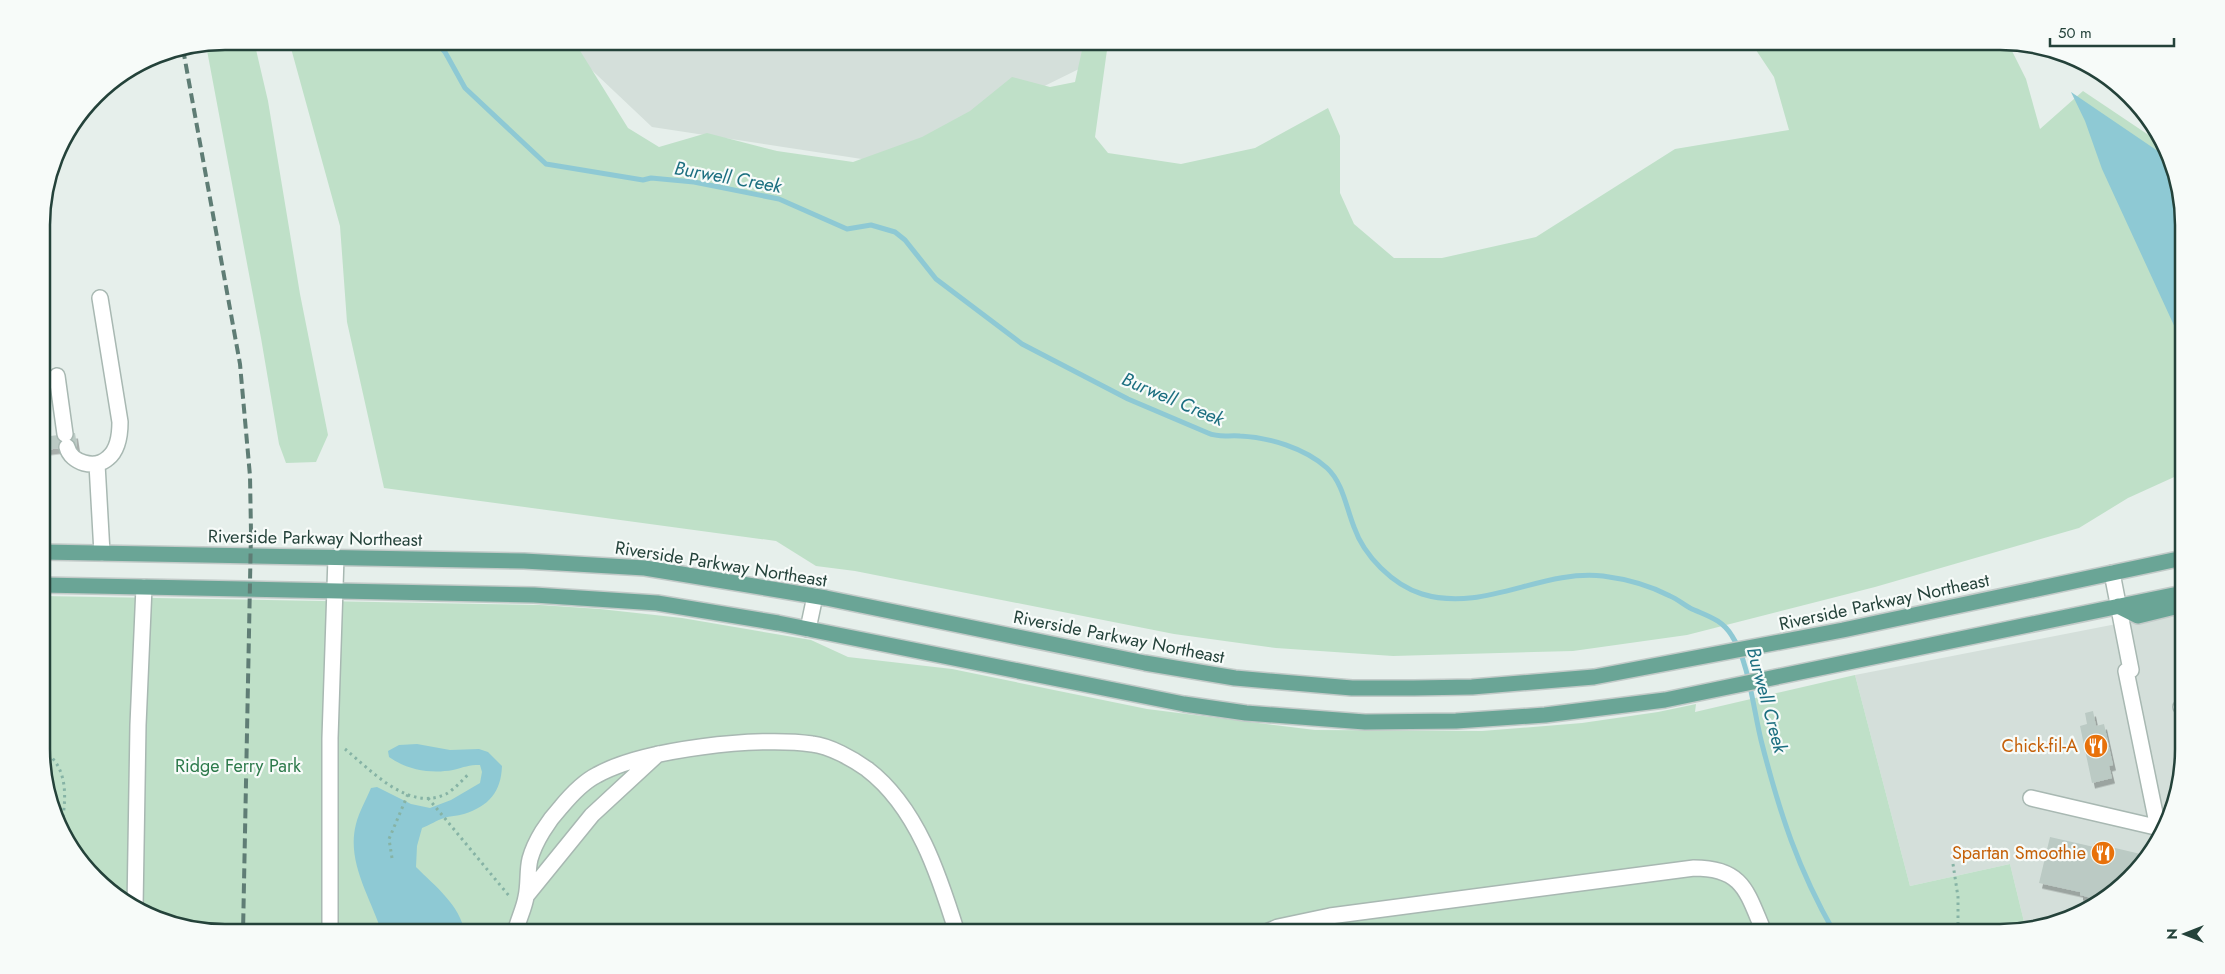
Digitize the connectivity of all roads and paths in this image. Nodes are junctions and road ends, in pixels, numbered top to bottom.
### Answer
1 (100, 298) dead end
2 (57, 376) dead end
3 (97, 464) junction
4 (50, 552) edge
5 (102, 553) junction
6 (336, 557) junction
7 (2175, 560) edge
8 (2112, 573) junction
9 (50, 585) edge
10 (144, 587) junction
11 (336, 591) junction
12 (2175, 594) edge
13 (815, 596) junction
14 (2118, 606) junction
15 (2175, 607) edge
16 (808, 629) junction
17 (330, 738) junction
18 (658, 754) junction
19 (50, 755) edge
20 (470, 773) dead end
21 (408, 794) junction
22 (428, 797) junction
23 (2031, 798) dead end
24 (63, 815) edge
25 (2159, 821) edge
26 (2156, 828) edge
27 (392, 858) dead end
28 (1953, 864) dead end
29 (527, 896) junction
30 (135, 900) edge
31 (522, 910) junction
32 (330, 924) edge
33 (518, 924) edge
34 (954, 924) edge
35 (1292, 924) edge
36 (1761, 924) edge
37 (1958, 924) edge

1 - 3 lane
2 - 3 lane
3 - 5 lane
4 - 5 main road, Riverside Parkway Northeast
5 - 6 main road, Riverside Parkway Northeast
6 - 11 lane
6 - 13 main road, Riverside Parkway Northeast
7 - 8 main road, Riverside Parkway Northeast
8 - 13 main road, Riverside Parkway Northeast
8 - 14 lane
9 - 10 main road
10 - 11 main road
10 - 30 lane
11 - 16 main road
11 - 17 lane
12 - 14 main road
13 - 16 lane
14 - 15 main road
14 - 16 main road
14 - 25 lane
17 - 21 path
17 - 32 lane
18 - 29 lane
18 - 29 lane
18 - 34 lane
19 - 24 path
20 - 22 path
21 - 22 path
21 - 27 path
22 - 31 path
23 - 26 lane
28 - 37 path
29 - 31 lane
31 - 33 lane
35 - 36 lane

